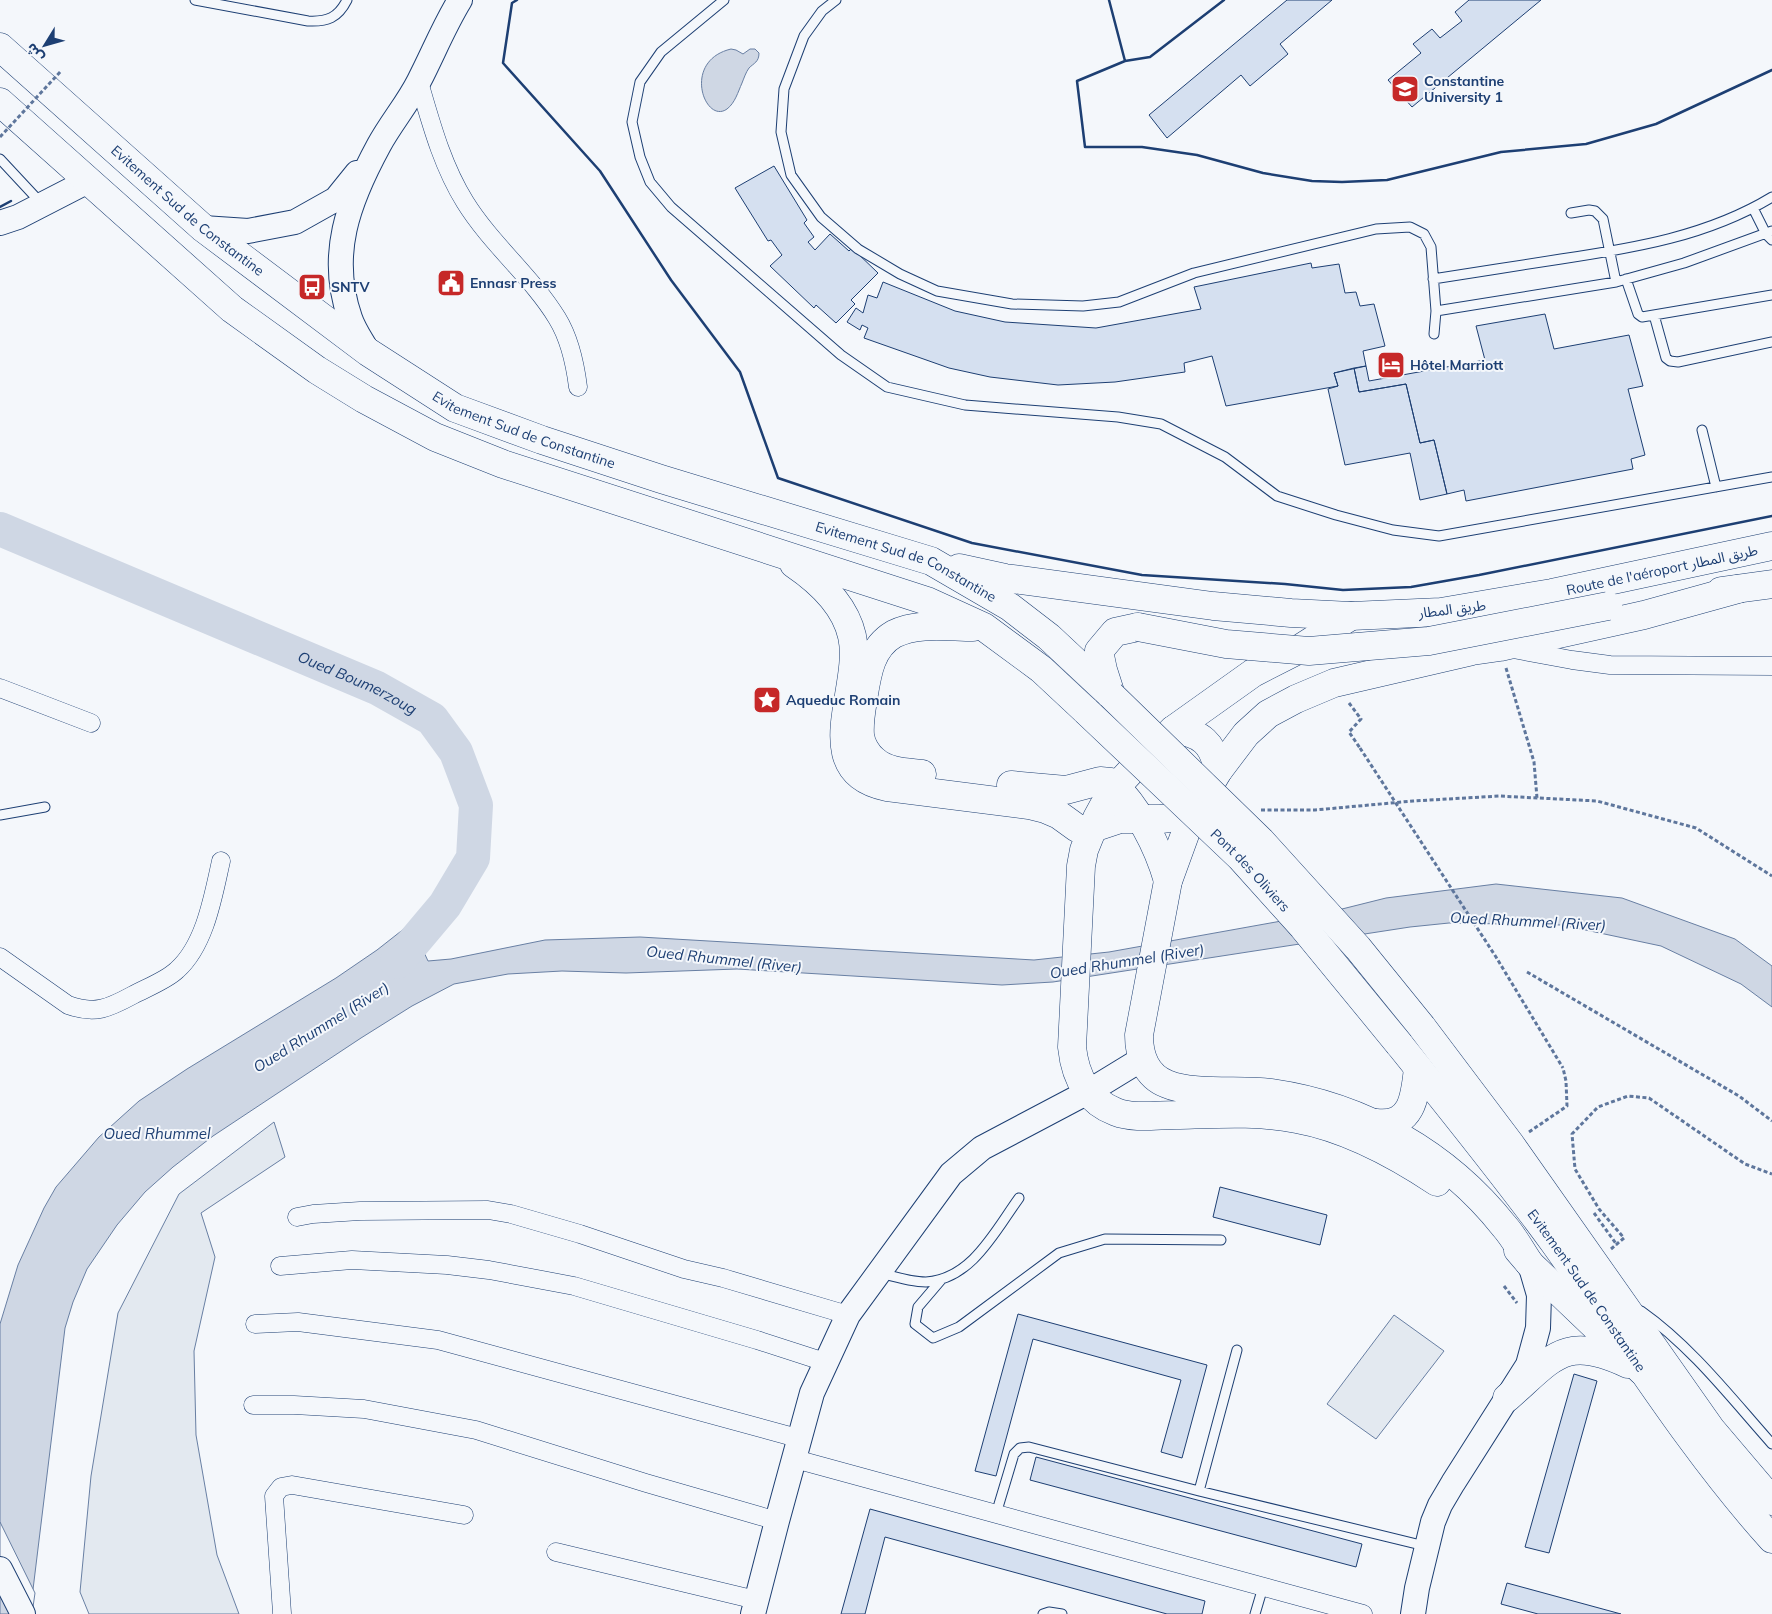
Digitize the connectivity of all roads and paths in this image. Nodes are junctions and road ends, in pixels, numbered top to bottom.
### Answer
1 (195, 0) edge
2 (347, 0) edge
3 (460, 0) edge
4 (724, 0) edge
5 (836, 0) edge
6 (0, 47) edge
7 (61, 71) dead end
8 (419, 82) junction
9 (0, 102) edge
10 (0, 137) edge
11 (379, 146) junction
12 (0, 160) edge
13 (88, 181) junction
14 (1772, 197) edge
15 (42, 205) junction
16 (1753, 208) junction
17 (1571, 214) dead end
18 (0, 223) edge
19 (203, 228) junction
20 (1770, 235) edge
21 (1610, 252) junction
22 (1433, 279) junction
23 (1621, 281) junction
24 (1772, 295) edge
25 (1436, 311) junction
26 (1654, 315) junction
27 (1434, 334) dead end
28 (1772, 342) edge
29 (368, 352) junction
30 (578, 387) dead end
31 (1702, 430) dead end
32 (1772, 477) edge
33 (1716, 487) junction
34 (1772, 546) edge
35 (776, 552) junction
36 (931, 561) junction
37 (1772, 584) edge
38 (1738, 589) junction
39 (1552, 593) joint
40 (1351, 616) junction
41 (984, 628) junction
42 (1500, 647) junction
43 (1772, 666) edge
44 (1334, 683) junction
45 (0, 688) edge
46 (1110, 695) junction
47 (1086, 710) joint
48 (91, 723) dead end
49 (1173, 730) junction
50 (1218, 771) junction
51 (1116, 787) junction
52 (1537, 798) junction
53 (45, 807) dead end
54 (1260, 810) dead end
55 (0, 815) edge
56 (1192, 815) junction
57 (1140, 819) junction
58 (1092, 829) junction
59 (221, 861) dead end
60 (1772, 876) edge
61 (1168, 881) junction
62 (0, 958) edge
63 (1527, 972) dead end
64 (1422, 1027) joint
65 (1399, 1044) joint
66 (1140, 1047) junction
67 (1418, 1068) junction
68 (1088, 1092) junction
69 (1772, 1120) edge
70 (1376, 1123) junction
71 (1511, 1145) junction
72 (1772, 1174) edge
73 (1020, 1198) dead end
74 (1594, 1213) dead end
75 (297, 1217) dead end
76 (1221, 1240) dead end
77 (1530, 1264) junction
78 (280, 1266) dead end
79 (878, 1272) junction
80 (941, 1280) junction
81 (1504, 1286) dead end
82 (1614, 1293) junction
83 (1519, 1305) dead end
84 (848, 1315) junction
85 (255, 1324) dead end
86 (1236, 1350) dead end
87 (825, 1362) junction
88 (1642, 1371) junction
89 (1507, 1398) junction
90 (253, 1406) dead end
91 (1772, 1444) edge
92 (798, 1449) junction
93 (1199, 1491) junction
94 (1772, 1501) edge
95 (996, 1514) junction
96 (464, 1515) dead end
97 (776, 1521) junction
98 (1772, 1539) edge
99 (1428, 1546) junction
100 (556, 1552) dead end
101 (0, 1569) edge
102 (1263, 1586) junction
103 (754, 1607) edge
104 (280, 1613) edge
105 (23, 1614) edge
106 (1042, 1614) edge
107 (1062, 1614) edge
108 (1255, 1614) edge
109 (1363, 1614) edge
110 (1413, 1614) edge

1 - 2 lane
3 - 8 main road
4 - 33 lane
5 - 22 lane
6 - 19 highway, Evitement Sud de Constantine
7 - 10 path, bridge
8 - 11 main road
8 - 30 street
9 - 13 highway, Evitement Sud de Constantine
11 - 19 main road
11 - 29 main road
12 - 15 lane
13 - 15 main road
13 - 35 highway, Evitement Sud de Constantine
14 - 16 lane
15 - 18 main road
16 - 20 lane
16 - 21 lane
17 - 21 lane
19 - 29 highway, Evitement Sud de Constantine
20 - 23 lane
21 - 22 lane
21 - 23 lane
22 - 25 lane
23 - 25 lane
23 - 26 lane
24 - 26 lane
25 - 27 lane
26 - 28 lane
29 - 36 highway, Evitement Sud de Constantine
31 - 33 lane
32 - 33 lane
34 - 39 highway, Route de l'aéroport طريق المطار
35 - 41 highway, Evitement Sud de Constantine
35 - 58 highway
36 - 40 highway, طريق المطار
36 - 46 highway, Evitement Sud de Constantine
37 - 38 highway, Route de l'aéroport طريق المطار
38 - 42 highway
38 - 46 highway, Route de l'aéroport طريق المطار, bridge
39 - 40 highway, طريق المطار
40 - 49 highway
41 - 47 highway, Evitement Sud de Constantine
41 - 51 highway
42 - 43 street
42 - 44 highway
42 - 52 path
44 - 50 highway
44 - 71 path, bridge
45 - 48 street
46 - 64 highway, Pont des Oliviers, bridge
47 - 65 highway, Pont des Oliviers, bridge
49 - 50 highway
49 - 51 highway
50 - 56 highway
51 - 57 highway
51 - 58 highway
52 - 54 path
52 - 60 path
53 - 55 lane
56 - 57 highway
56 - 61 highway
57 - 58 highway
57 - 61 highway
58 - 68 highway
59 - 62 street
61 - 66 highway
63 - 69 path
64 - 71 highway, Evitement Sud de Constantine
65 - 67 highway, Evitement Sud de Constantine
66 - 68 main road
66 - 70 highway
67 - 70 highway
67 - 88 highway, Evitement Sud de Constantine
68 - 77 highway
68 - 79 main road
70 - 77 highway
71 - 82 highway, Evitement Sud de Constantine
72 - 74 path
73 - 80 lane
75 - 84 street
76 - 80 lane
77 - 88 highway
77 - 89 main road
78 - 87 street
79 - 80 lane
79 - 84 main road
81 - 83 path
82 - 91 lane
82 - 94 highway, Evitement Sud de Constantine
84 - 87 main road
85 - 92 street
86 - 93 lane
87 - 92 main road
88 - 89 highway
88 - 98 highway, Evitement Sud de Constantine
89 - 99 main road
90 - 97 street
92 - 95 street
92 - 97 main road
93 - 95 lane
93 - 99 lane
95 - 102 street
96 - 104 street
97 - 103 main road
99 - 110 main road
100 - 103 street
101 - 105 main road
102 - 108 lane
102 - 109 street
106 - 107 lane

